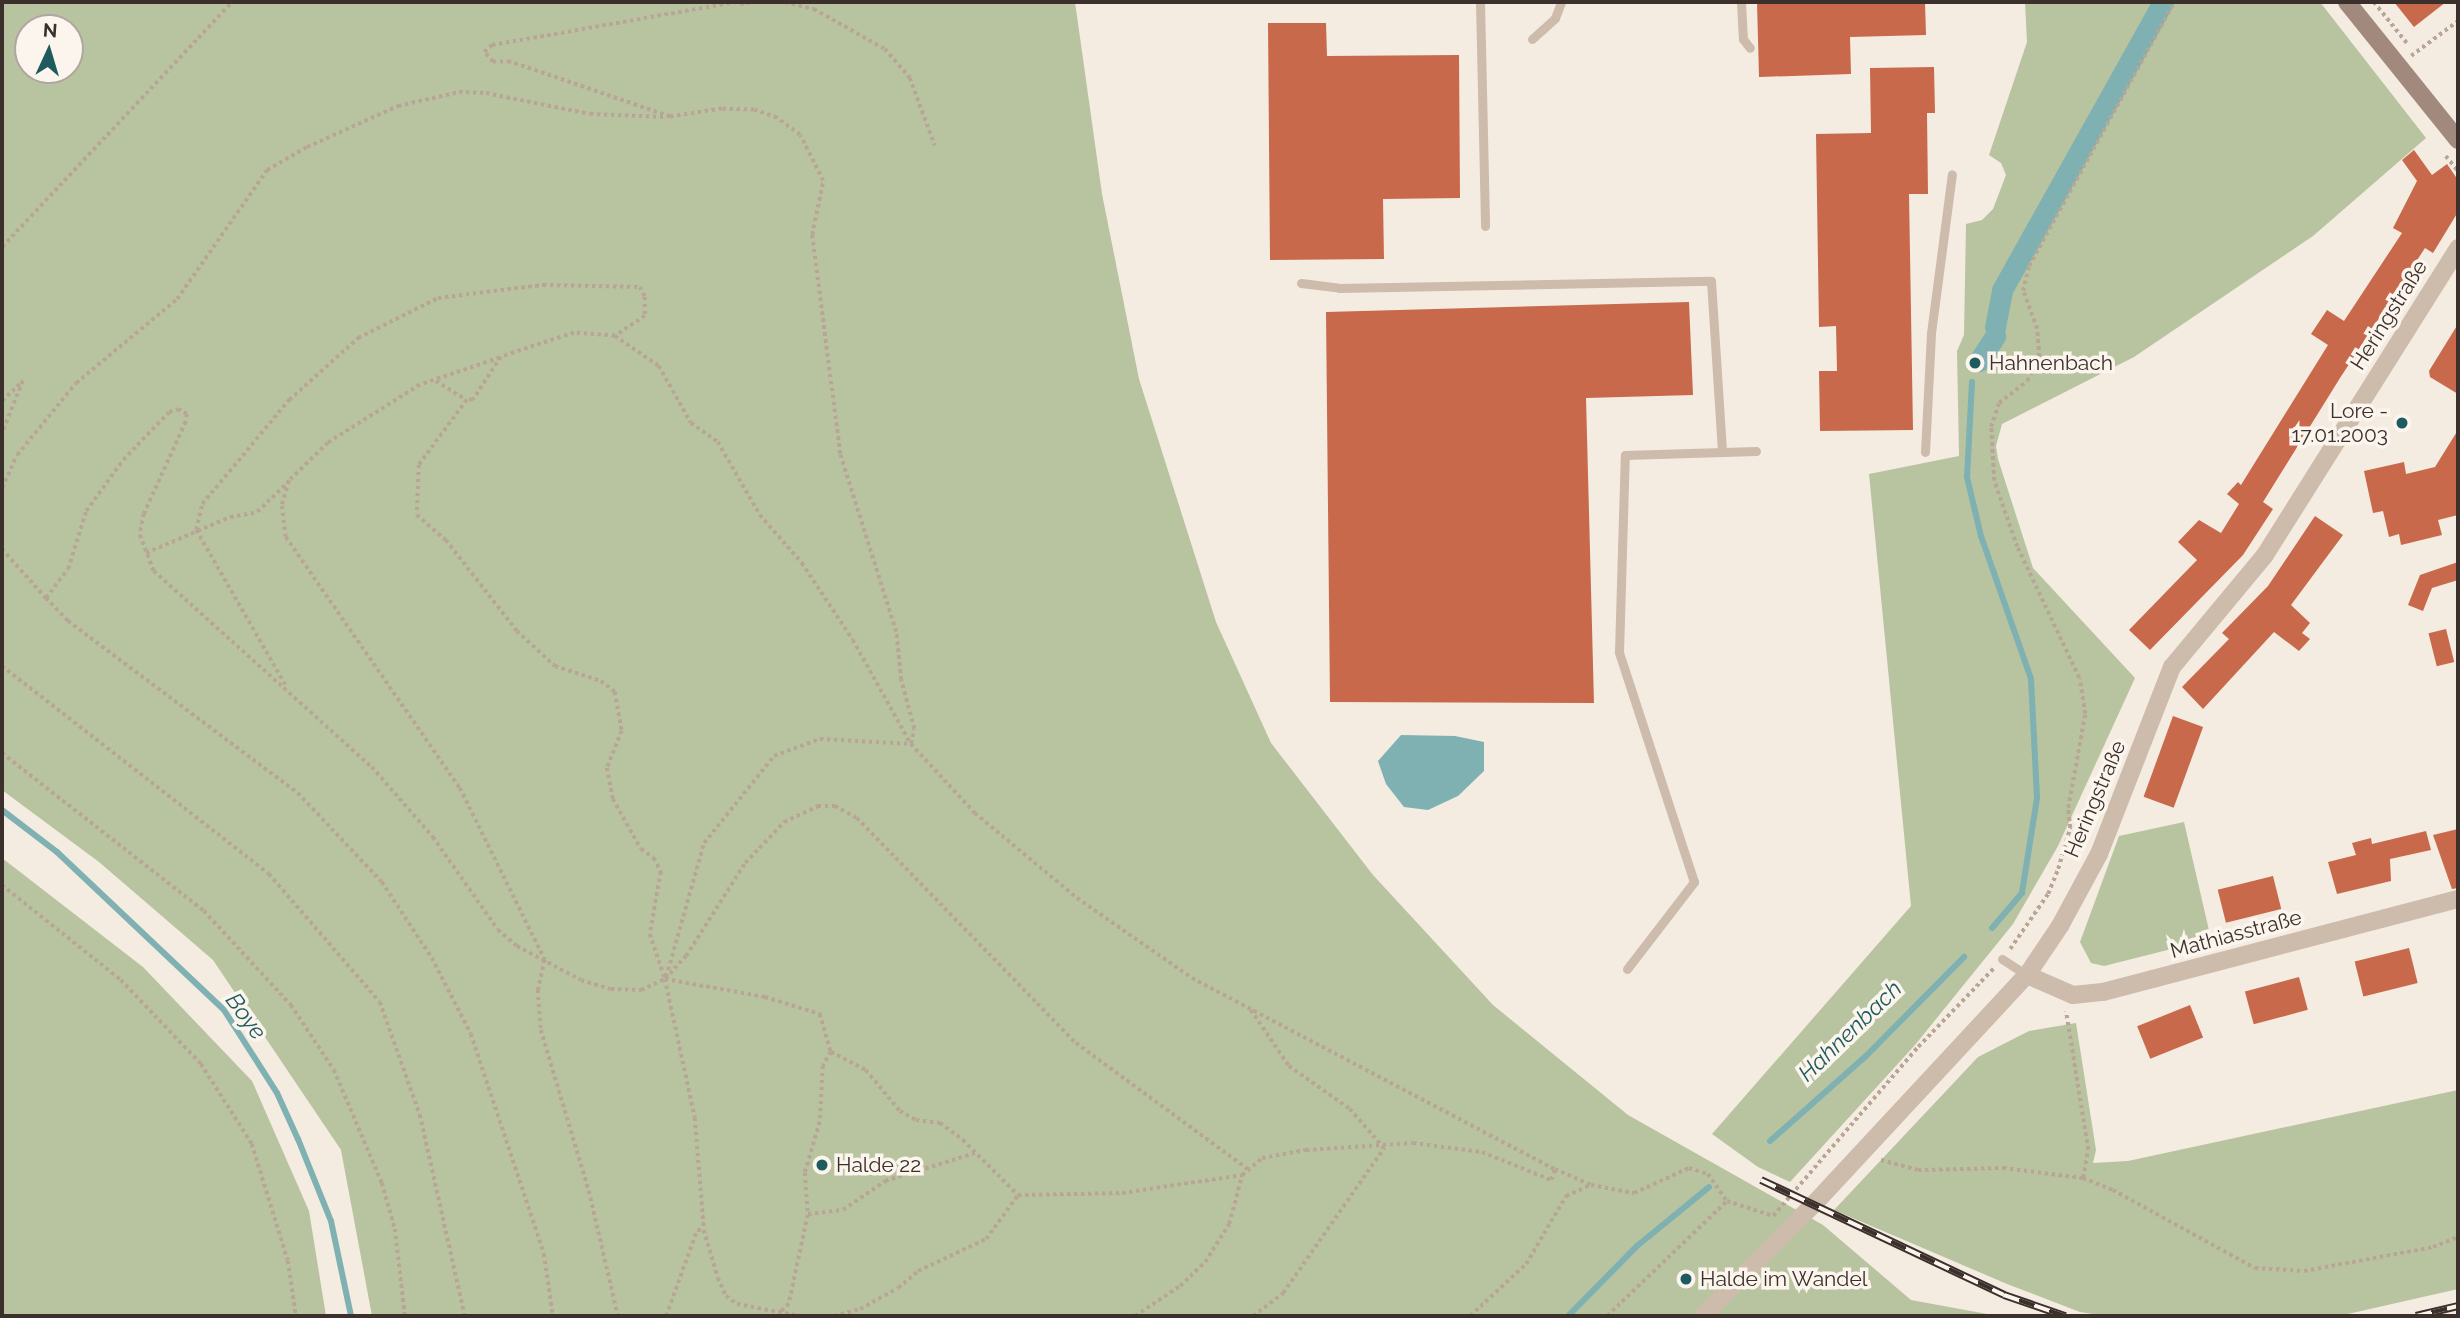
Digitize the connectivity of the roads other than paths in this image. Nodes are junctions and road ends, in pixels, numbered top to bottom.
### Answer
1 (1480, 2) edge
2 (1561, 2) edge
3 (1741, 2) edge
4 (2347, 2) edge
5 (1532, 39) dead end
6 (1750, 48) dead end
7 (2458, 140) edge
8 (1952, 174) dead end
9 (1485, 226) dead end
10 (2458, 248) edge
11 (1301, 283) dead end
12 (1756, 451) dead end
13 (1723, 452) junction
14 (1925, 452) dead end
15 (2458, 899) edge
16 (2002, 959) dead end
17 (1627, 969) dead end
18 (2027, 975) junction
19 (1703, 1316) edge

1 - 9 lane
2 - 5 lane
3 - 6 lane
4 - 7 street
8 - 14 lane
10 - 18 street, Heringstraße
11 - 13 lane
12 - 13 lane
13 - 17 lane
15 - 18 street, Mathiasstraße
16 - 18 lane
18 - 19 street, Heringstraße

